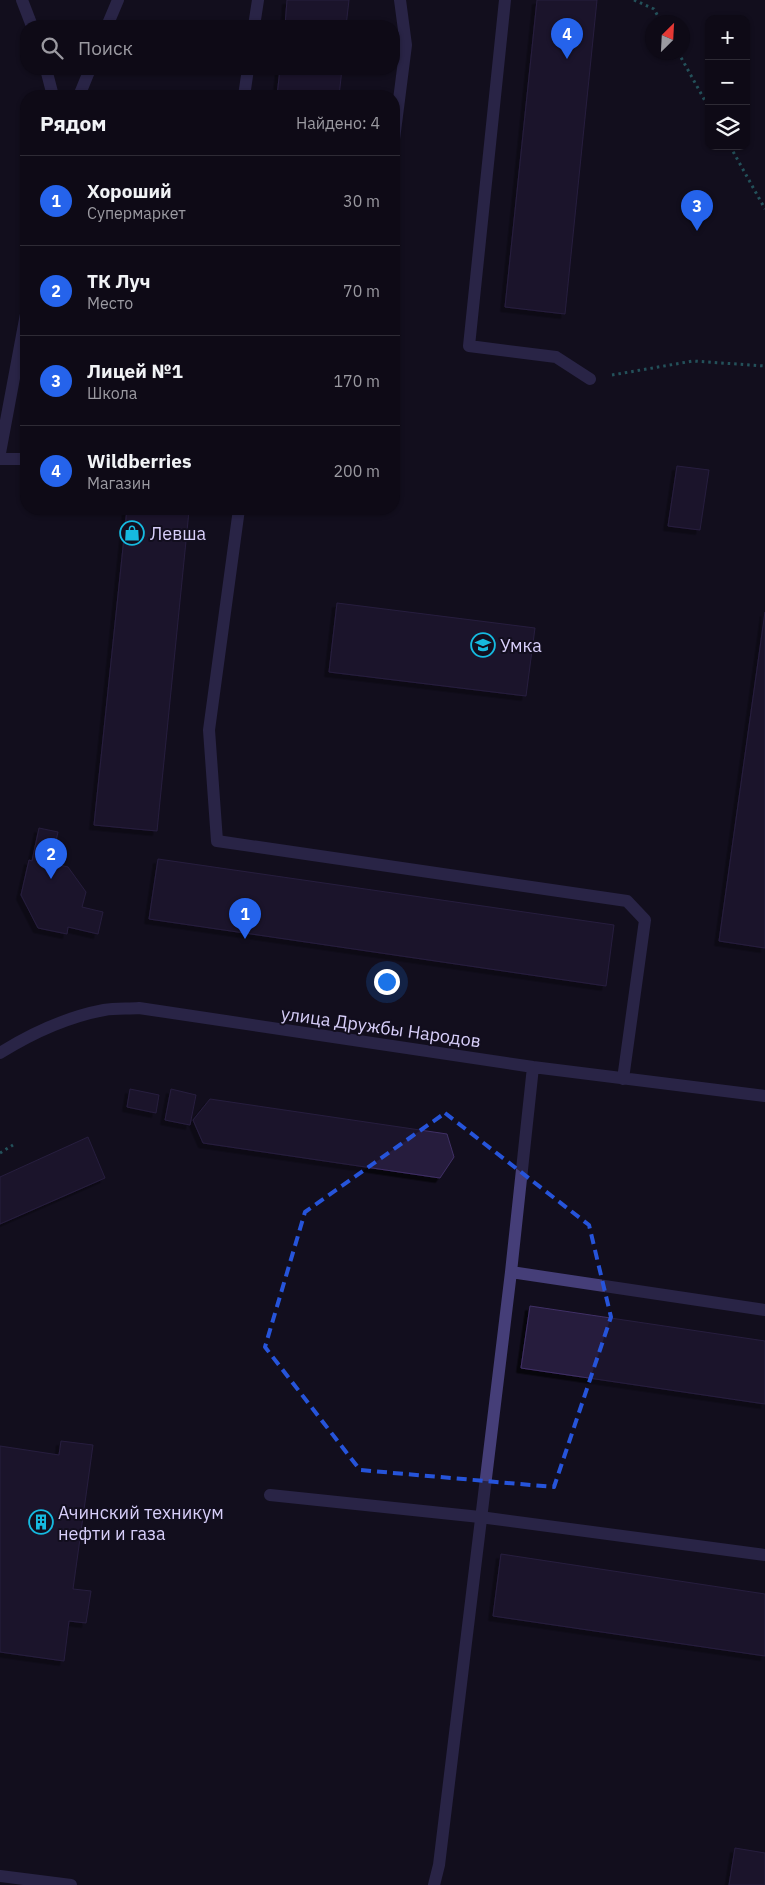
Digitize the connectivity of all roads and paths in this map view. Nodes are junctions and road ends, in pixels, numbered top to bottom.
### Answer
1 (22, 0) edge
2 (118, 0) edge
3 (258, 0) edge
4 (400, 0) edge
5 (505, 0) edge
6 (634, 0) edge
7 (657, 15) edge
8 (30, 20) edge
9 (110, 20) edge
10 (255, 20) edge
11 (682, 60) edge
12 (48, 75) edge
13 (88, 75) edge
14 (247, 75) edge
15 (51, 90) edge
16 (81, 90) edge
17 (245, 90) edge
18 (400, 92) edge
19 (707, 105) edge
20 (732, 150) edge
21 (765, 209) edge
22 (20, 346) edge
23 (765, 366) edge
24 (590, 379) joint
25 (0, 453) edge
26 (0, 459) edge
27 (20, 460) edge
28 (238, 515) edge
29 (0, 1053) edge
30 (533, 1067) junction
31 (623, 1079) junction
32 (765, 1096) edge
33 (14, 1145) dead end
34 (0, 1154) edge
35 (511, 1272) junction
36 (765, 1310) edge
37 (270, 1494) dead end
38 (480, 1518) junction
39 (765, 1555) edge
40 (0, 1876) edge
41 (72, 1885) edge
42 (434, 1885) edge

1 - 8 street
2 - 9 street
3 - 10 street
4 - 18 street
5 - 24 street
6 - 7 path
11 - 19 path
12 - 15 street
13 - 16 street
14 - 17 street
20 - 21 path
22 - 25 street
23 - 24 path
26 - 27 street
28 - 31 street
29 - 30 street, улица Дружбы Народов
30 - 31 street, улица Дружбы Народов
30 - 35 street
31 - 32 street, улица Дружбы Народов
33 - 34 path
35 - 36 street
35 - 38 street
37 - 38 street
38 - 39 street
38 - 42 street
40 - 41 street

